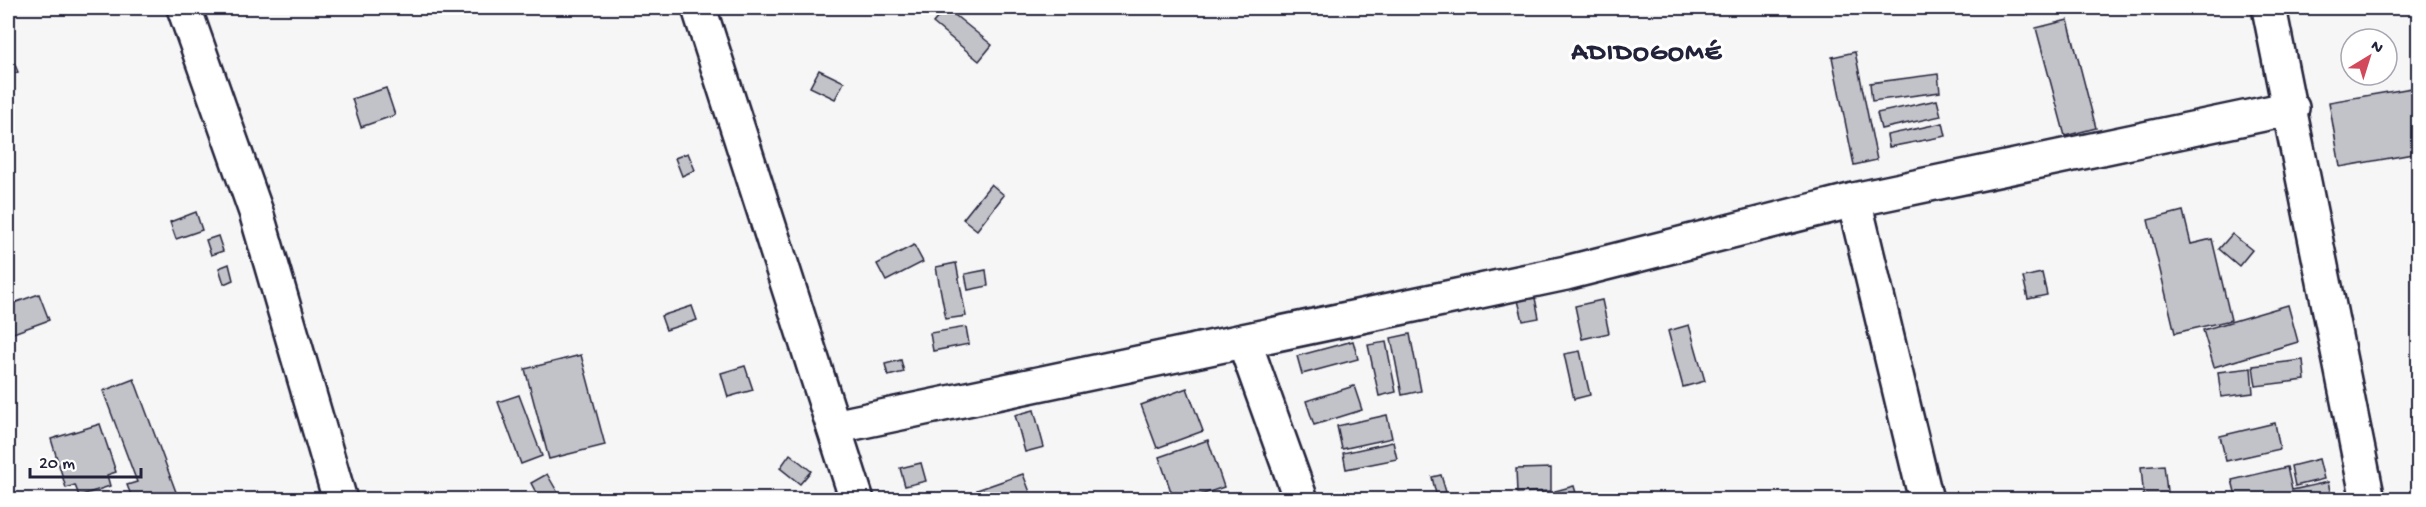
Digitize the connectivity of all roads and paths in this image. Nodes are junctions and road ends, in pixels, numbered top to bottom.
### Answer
1 (184, 8) edge
2 (2269, 8) edge
3 (706, 9) edge
4 (2292, 108) junction
5 (1854, 200) junction
6 (1244, 341) junction
7 (834, 427) junction
8 (330, 497) edge
9 (857, 500) edge
10 (1301, 500) edge
11 (1926, 500) edge
12 (2368, 500) edge

1 - 8 street
2 - 4 street
3 - 7 street
4 - 5 street
4 - 12 street
5 - 6 street
5 - 11 street
6 - 7 street
6 - 10 street
7 - 9 street

